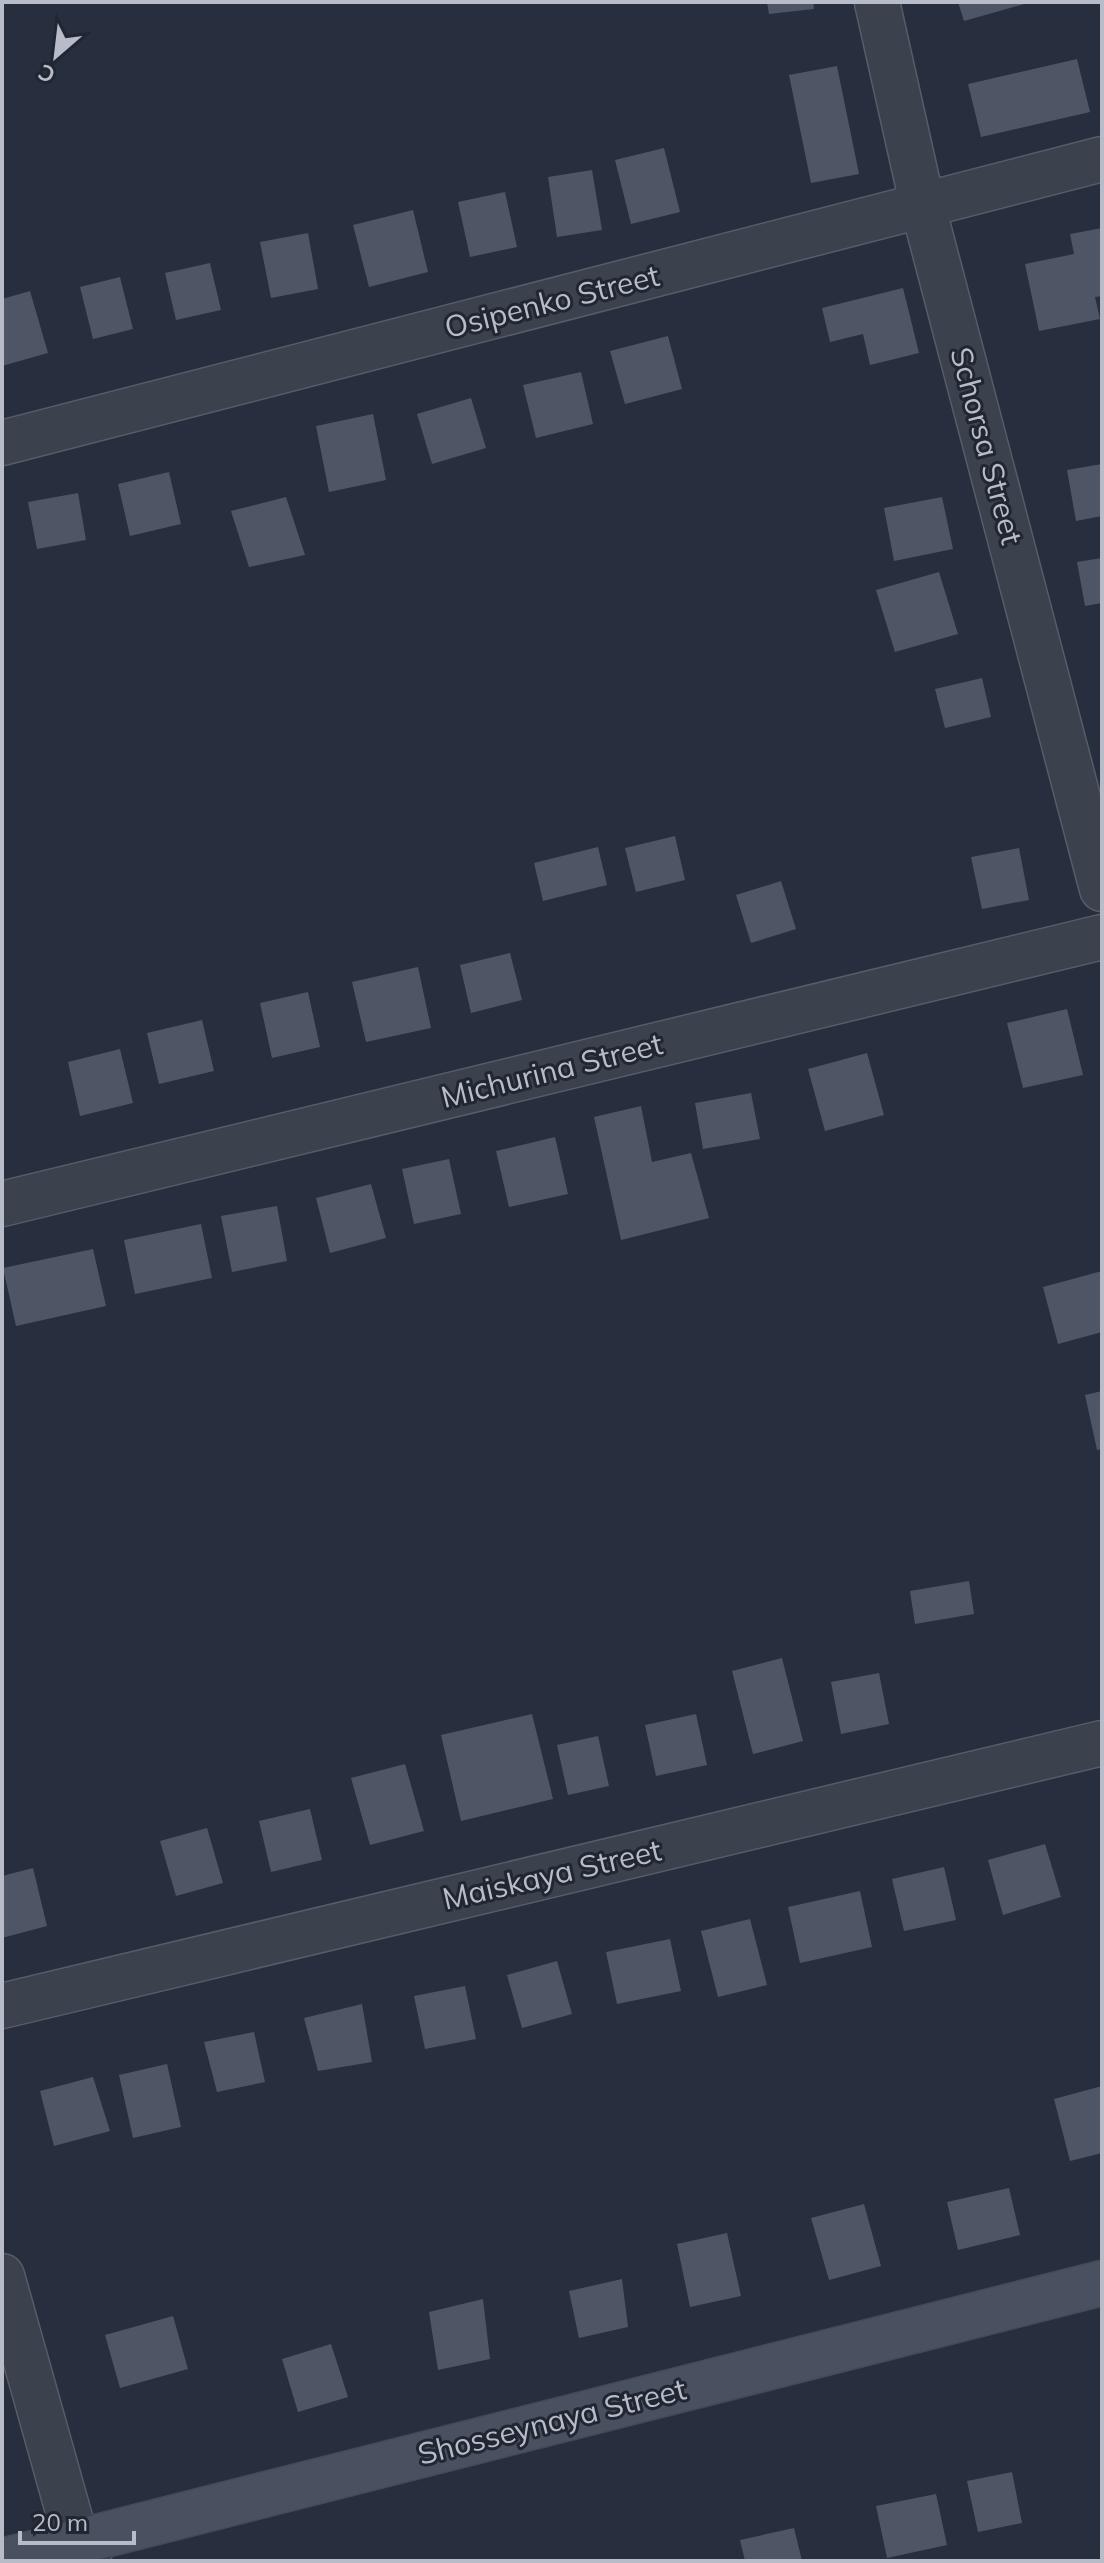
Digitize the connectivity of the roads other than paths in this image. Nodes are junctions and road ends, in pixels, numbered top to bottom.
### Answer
1 (877, 2) edge
2 (1102, 159) edge
3 (923, 207) junction
4 (2, 443) edge
5 (1102, 889) edge
6 (1102, 937) edge
7 (2, 1204) edge
8 (1102, 1743) edge
9 (2, 2006) edge
10 (2, 2276) edge
11 (1102, 2283) edge
12 (83, 2552) edge
13 (2, 2561) edge

1 - 3 street, Schorsa Street
2 - 3 street, Osipenko Street
3 - 4 street, Osipenko Street
3 - 5 street, Schorsa Street
6 - 7 street, Michurina Street
8 - 9 street, Maiskaya Street
10 - 12 street
11 - 12 main road, Shosseynaya Street
12 - 13 main road, Shosseynaya Street

